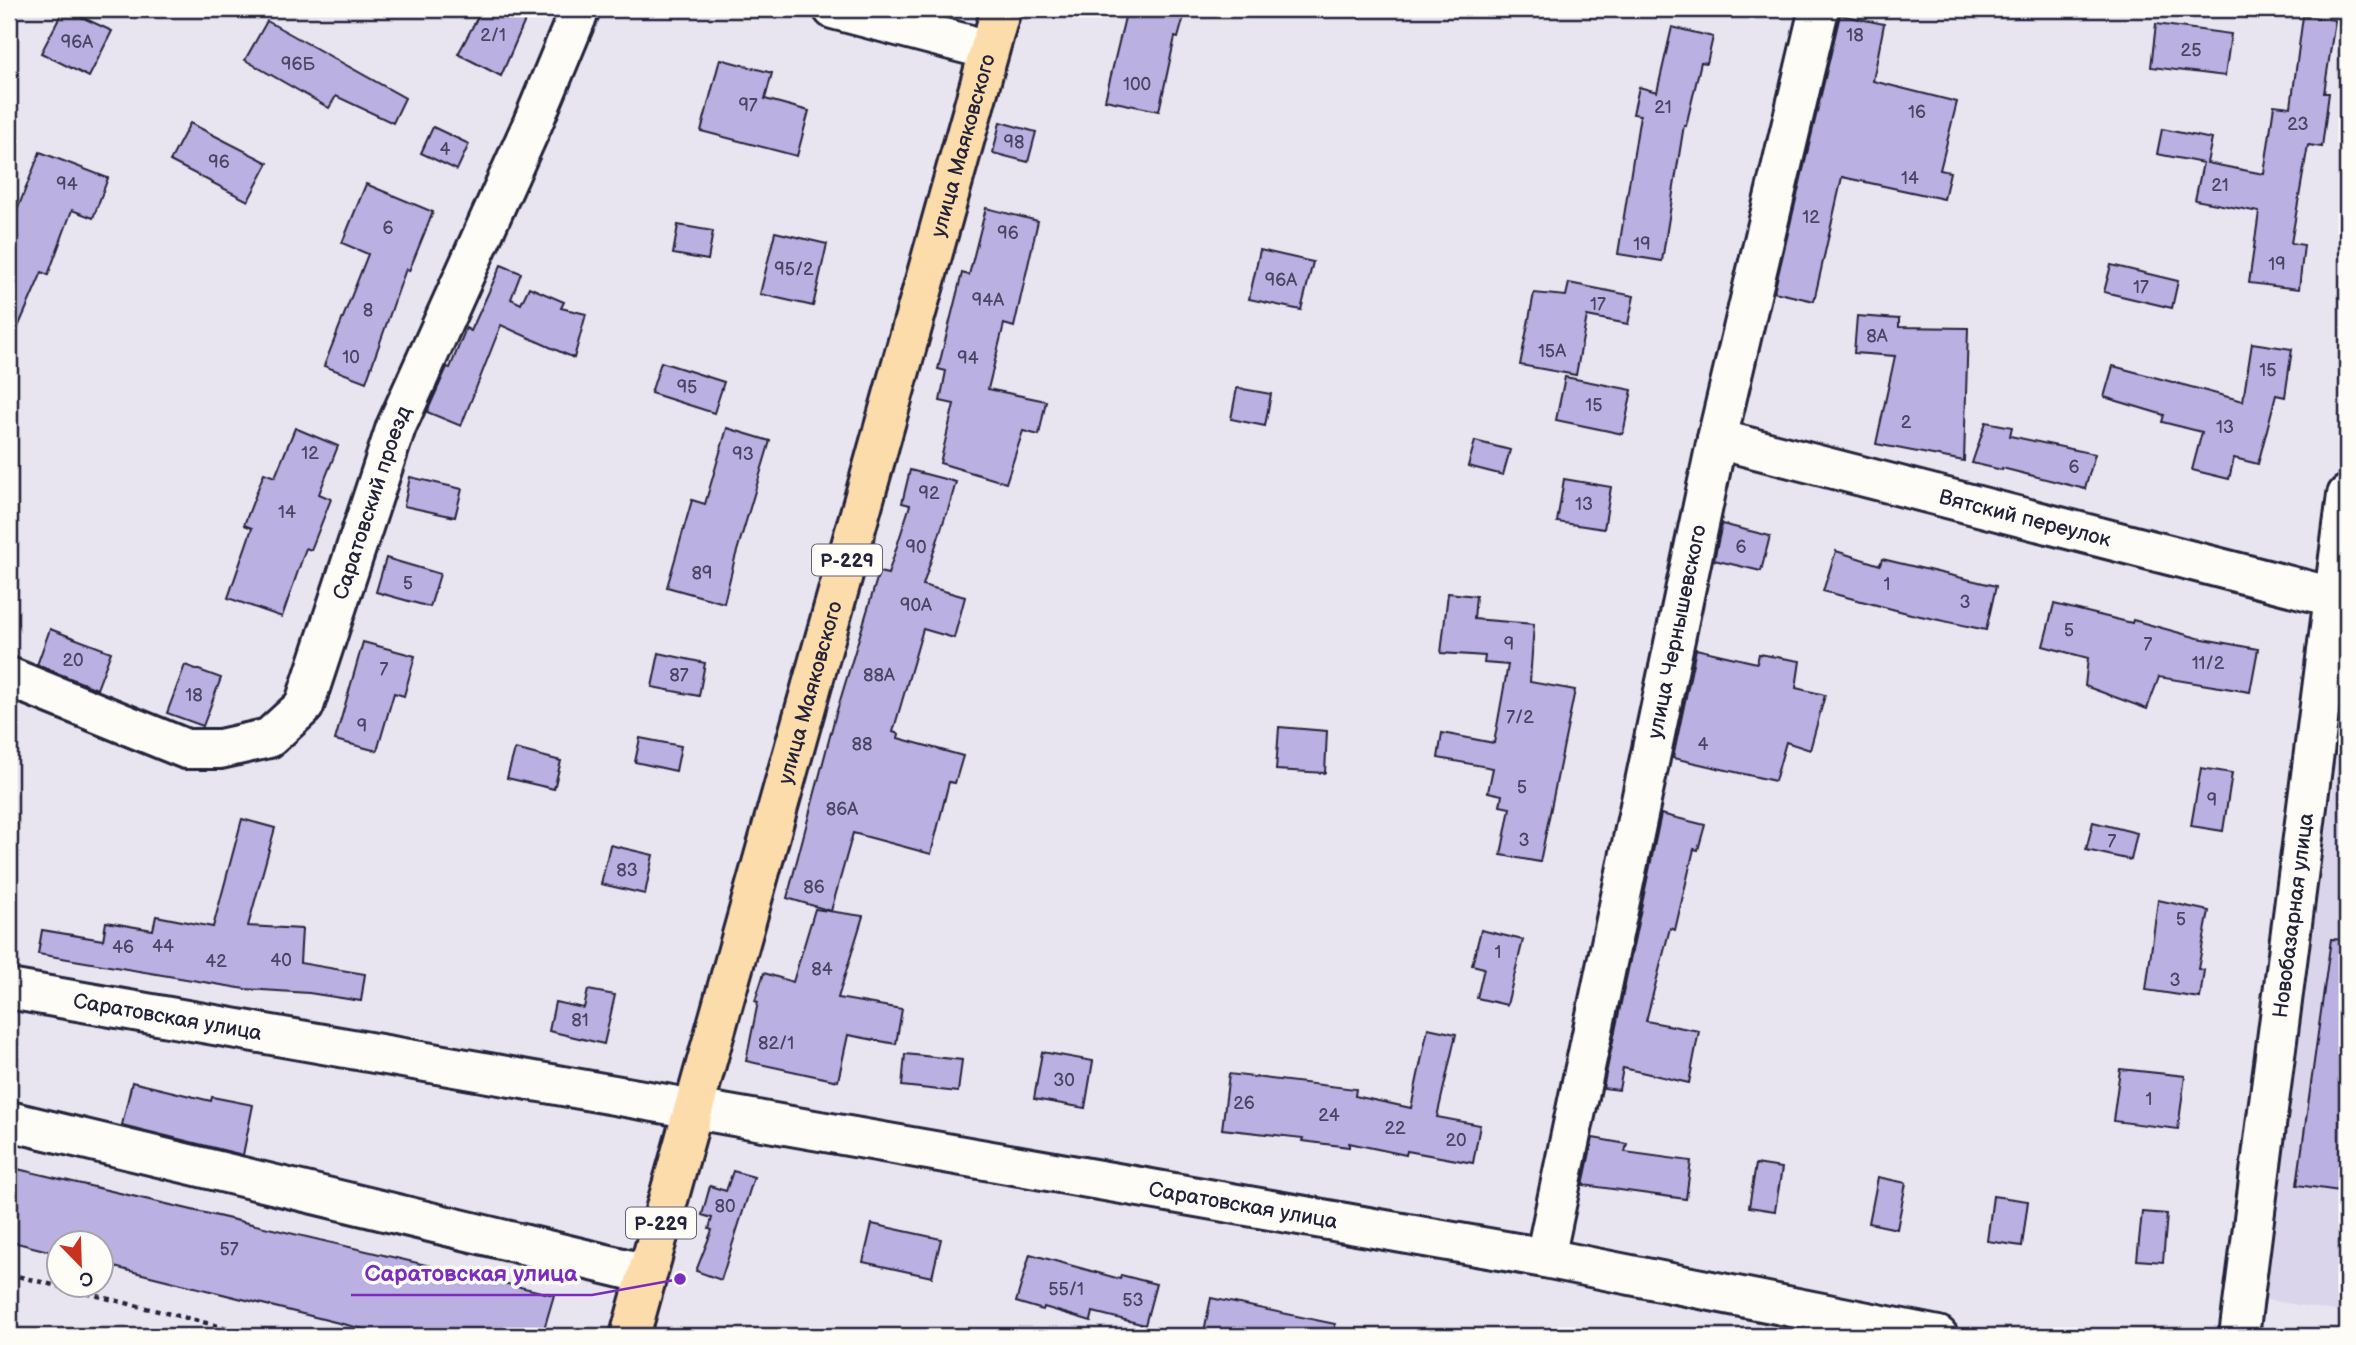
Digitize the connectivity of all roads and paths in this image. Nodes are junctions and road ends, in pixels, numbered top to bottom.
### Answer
1 (580, 9) edge
2 (833, 9) edge
3 (1001, 9) edge
4 (1819, 9) edge
5 (989, 50) junction
6 (1717, 439) junction
7 (2347, 495) edge
8 (2333, 597) junction
9 (9, 677) edge
10 (9, 989) edge
11 (694, 1110) junction
12 (9, 1121) edge
13 (1545, 1258) junction
14 (9, 1274) edge
15 (647, 1274) junction
16 (259, 1336) edge
17 (630, 1336) edge
18 (1938, 1336) edge
19 (2239, 1336) edge

1 - 9 street, Саратовский проезд
2 - 5 street
3 - 5 main road, улица Маяковского / Р-229
4 - 6 street, улица Чернышевского
5 - 11 main road, улица Маяковского / Р-229
6 - 8 street, Вятский переулок
6 - 13 street, улица Чернышевского
7 - 8 street, Новобазарная улица
8 - 19 street, Новобазарная улица
10 - 11 street, Саратовская улица
11 - 13 street, Саратовская улица
11 - 15 main road, улица Маяковского / Р-229
12 - 15 street
13 - 18 street, Саратовская улица
14 - 16 path
15 - 17 main road, улица Маяковского / Р-229

